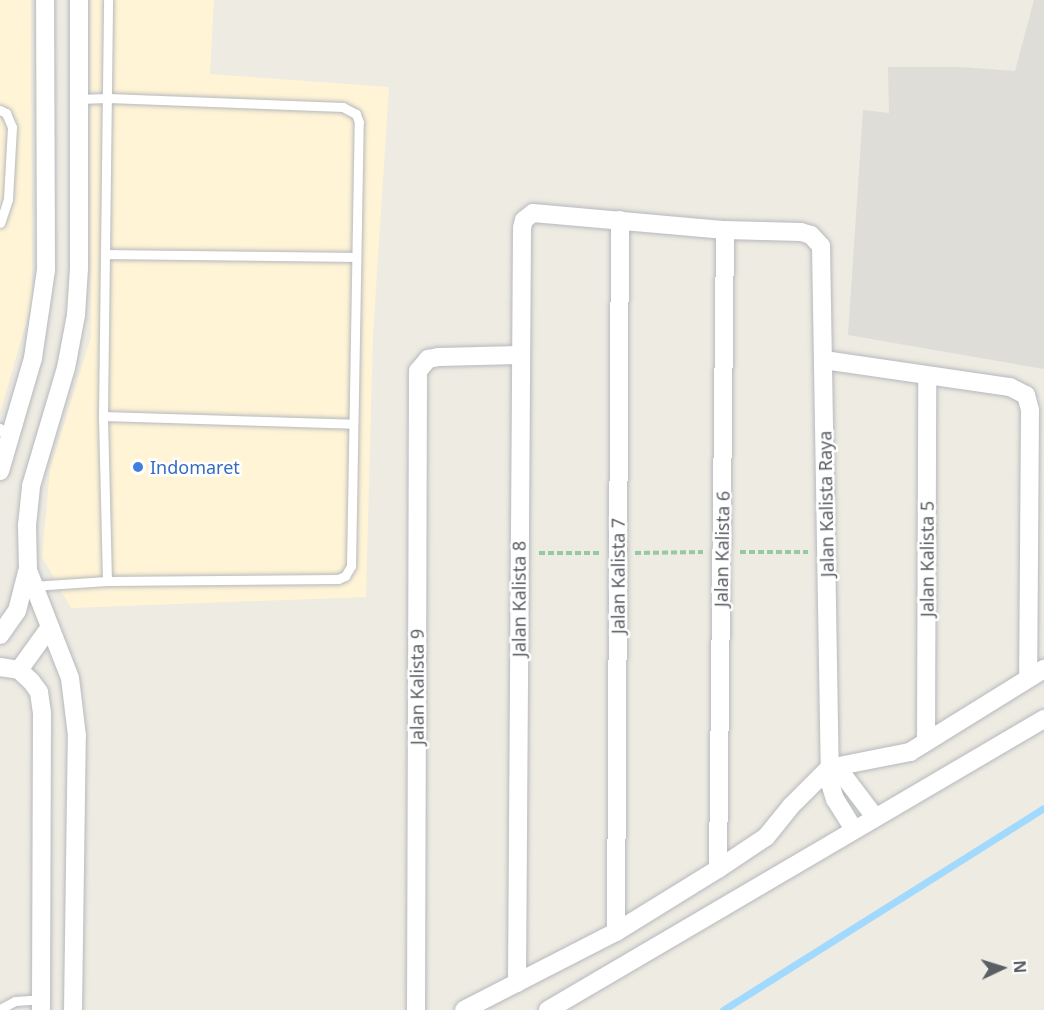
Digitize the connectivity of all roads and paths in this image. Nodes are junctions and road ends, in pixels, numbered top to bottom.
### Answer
1 (45, 0) edge
2 (79, 0) edge
3 (108, 0) edge
4 (79, 38) junction
5 (46, 39) junction
6 (108, 98) junction
7 (79, 99) junction
8 (0, 110) edge
9 (620, 220) junction
10 (0, 223) edge
11 (725, 230) junction
12 (106, 254) junction
13 (356, 257) junction
14 (520, 355) junction
15 (825, 360) junction
16 (927, 376) junction
17 (103, 417) junction
18 (353, 424) junction
19 (4, 435) edge
20 (0, 471) edge
21 (722, 552) junction
22 (826, 552) junction
23 (519, 553) junction
24 (618, 553) junction
25 (30, 578) junction
26 (107, 581) junction
27 (50, 627) junction
28 (0, 635) edge
29 (0, 667) edge
30 (19, 670) junction
31 (1036, 674) edge
32 (1044, 719) edge
33 (927, 742) junction
34 (830, 768) junction
35 (875, 817) junction
36 (854, 829) junction
37 (718, 869) junction
38 (616, 932) junction
39 (517, 983) junction
40 (41, 1004) edge
41 (0, 1009) edge
42 (73, 1010) edge
43 (416, 1010) edge
44 (464, 1010) edge
45 (548, 1010) edge

1 - 5 street
2 - 4 street
3 - 6 lane
4 - 5 street
4 - 7 street
5 - 19 street
6 - 7 lane
6 - 12 lane
6 - 13 lane
7 - 25 street
8 - 10 lane
9 - 11 street
9 - 14 street, Jalan Kalista 8
9 - 24 street, Jalan Kalista 7
11 - 15 street, Jalan Kalista Raya
11 - 21 street, Jalan Kalista 6
12 - 13 lane
12 - 17 lane
13 - 18 lane
14 - 23 street, Jalan Kalista 8
14 - 43 street, Jalan Kalista 9
15 - 16 street
15 - 22 street, Jalan Kalista Raya
16 - 31 street
16 - 33 street, Jalan Kalista 5
17 - 18 lane
17 - 26 lane
18 - 26 lane
19 - 20 street
21 - 22 path
21 - 24 path
21 - 37 street, Jalan Kalista 6
22 - 34 street, Jalan Kalista Raya
23 - 24 path
23 - 39 street, Jalan Kalista 8
24 - 38 street, Jalan Kalista 7
25 - 26 lane
25 - 27 street
25 - 28 street
27 - 30 street
27 - 42 street
29 - 30 street
30 - 40 street
31 - 33 street
32 - 35 street
33 - 34 street
34 - 35 street
34 - 36 street, Jalan Kalista Raya
34 - 37 street
35 - 36 street
36 - 45 street
37 - 38 street
38 - 39 street
39 - 44 street
40 - 41 lane

